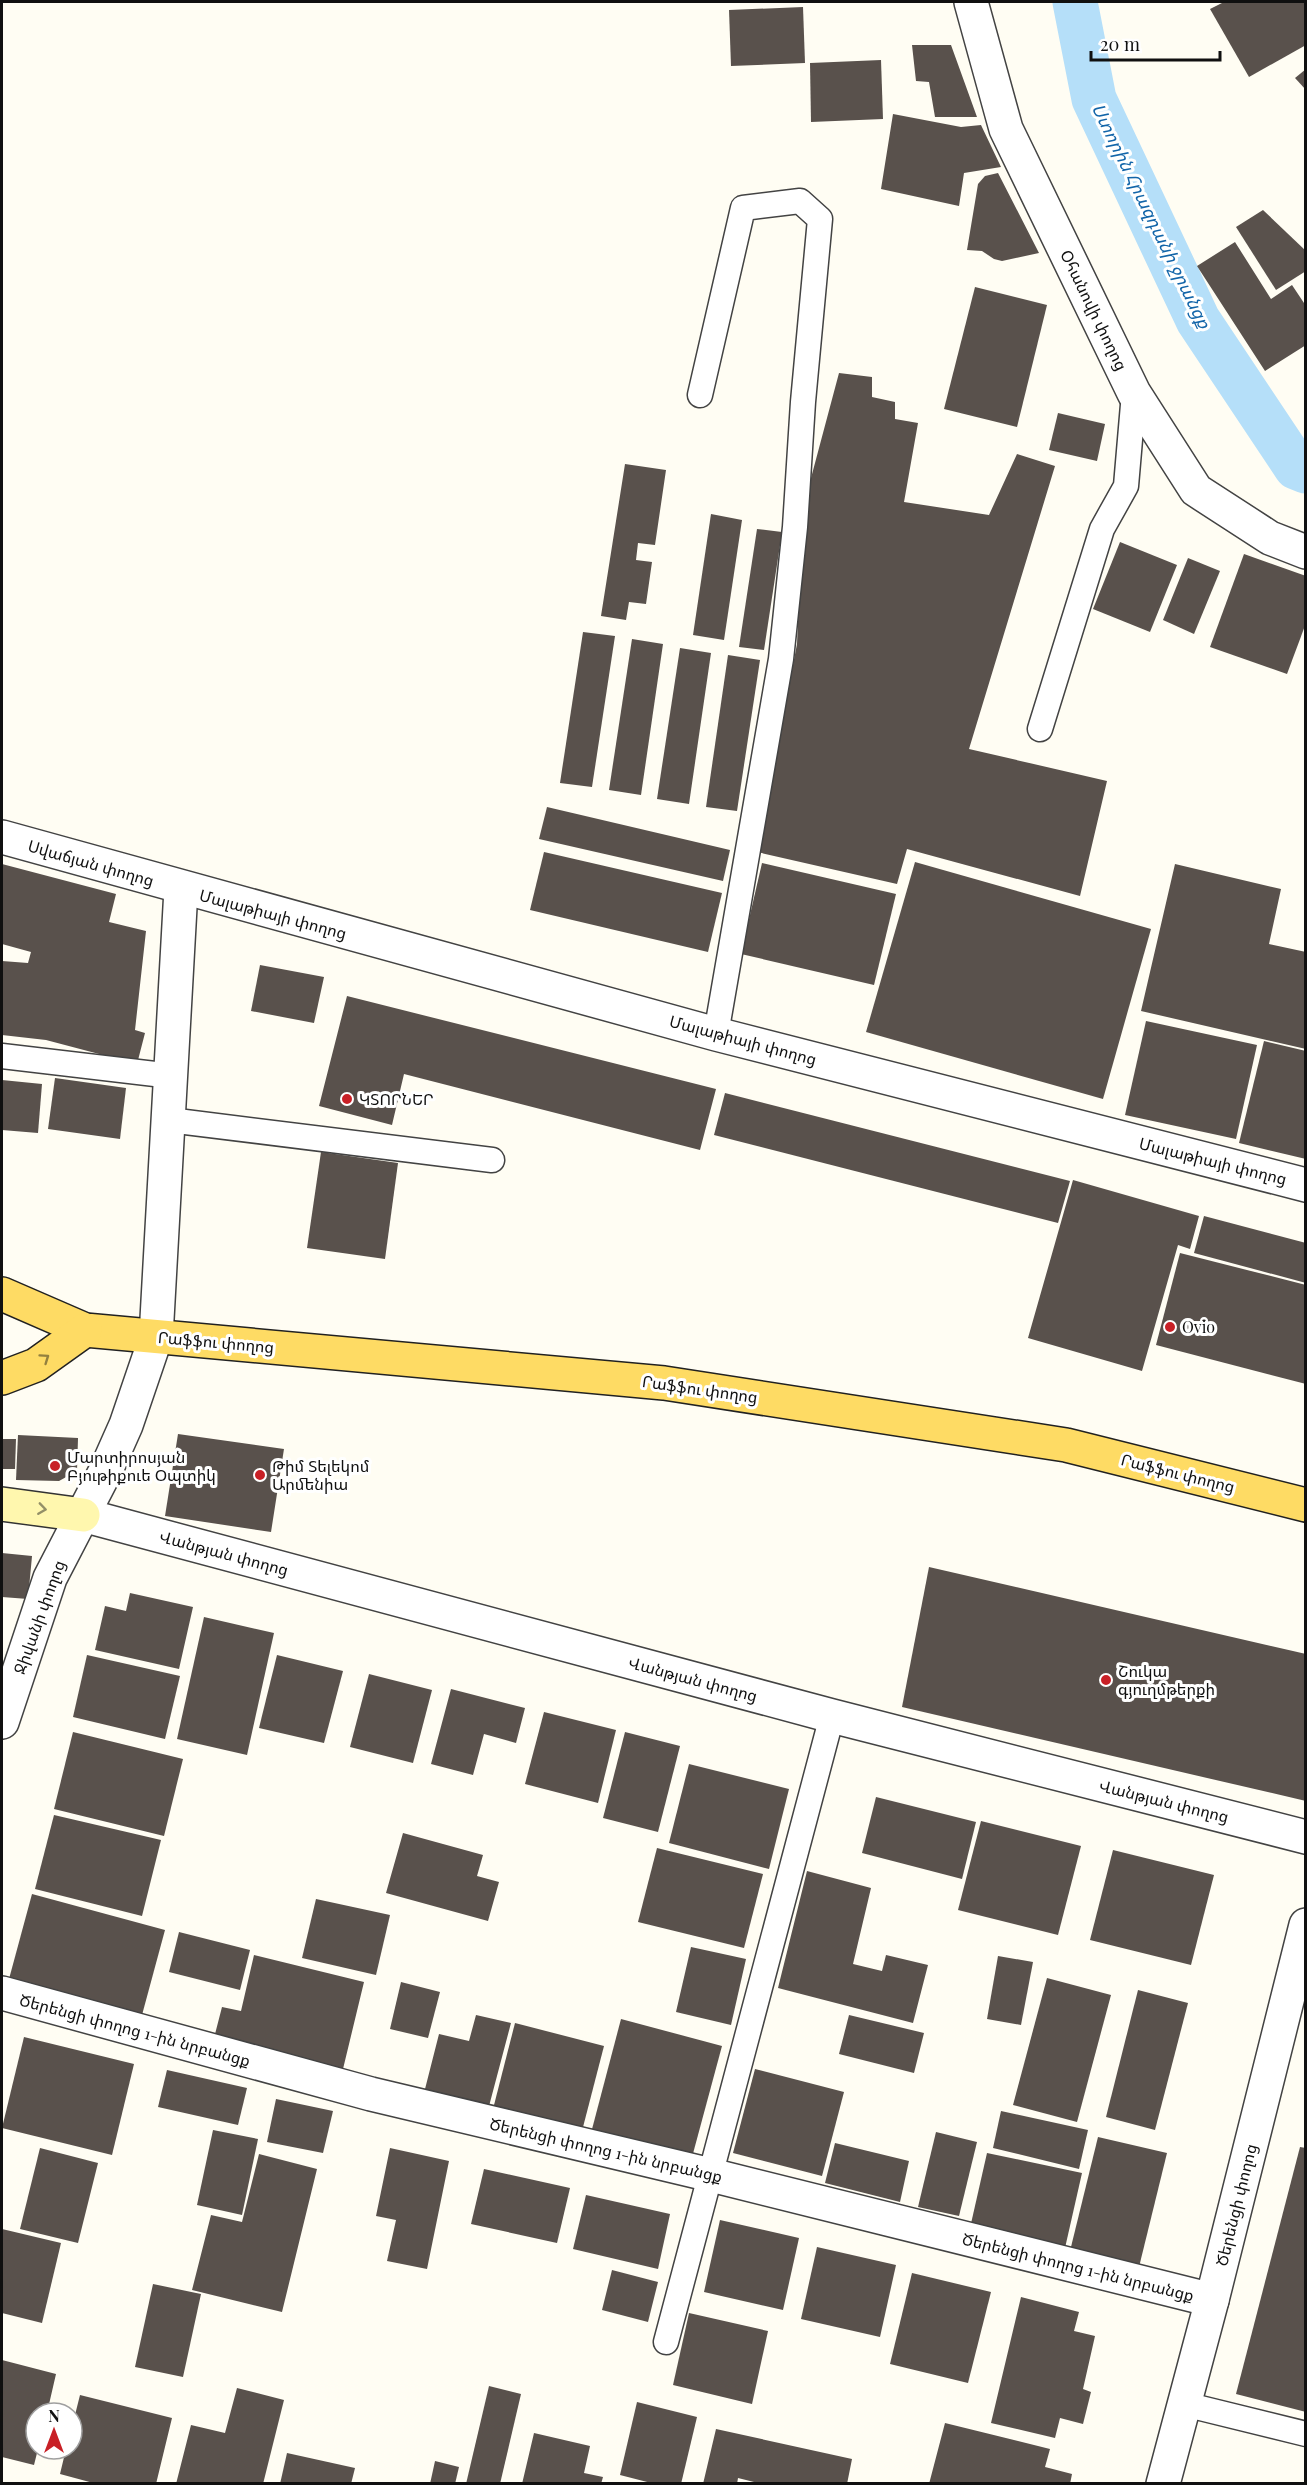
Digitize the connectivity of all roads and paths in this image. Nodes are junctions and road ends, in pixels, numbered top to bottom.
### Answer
1 (971, 2) edge
2 (1134, 393) junction
3 (700, 395) dead end
4 (1305, 552) edge
5 (1040, 729) dead end
6 (2, 837) edge
7 (182, 889) junction
8 (716, 1034) junction
9 (2, 1056) edge
10 (172, 1076) junction
11 (169, 1120) junction
12 (492, 1160) dead end
13 (1305, 1185) edge
14 (2, 1294) edge
15 (86, 1330) junction
16 (156, 1337) junction
17 (2, 1378) edge
18 (2, 1504) edge
19 (1305, 1505) edge
20 (83, 1515) junction
21 (832, 1716) junction
22 (2, 1722) edge
23 (1305, 1837) edge
24 (1305, 1925) edge
25 (2, 1993) edge
26 (711, 2175) junction
27 (1212, 2300) junction
28 (666, 2342) dead end
29 (1184, 2404) junction
30 (1305, 2434) edge
31 (1163, 2484) edge

1 - 2 street, Օհանովի փողոց
2 - 4 street, Օհանովի փողոց
2 - 5 lane
3 - 8 lane
6 - 7 street, Սվաճյան փողոց
7 - 8 street, Մալաթիայի փողոց
7 - 10 street, Ջիվանի փողոց
8 - 13 street, Մալաթիայի փողոց
9 - 10 lane
10 - 11 street, Ջիվանի փողոց
11 - 12 lane
11 - 16 street, Ջիվանի փողոց
14 - 15 main road, Րաֆֆու փողոց
15 - 16 main road, Րաֆֆու փողոց
17 -> 15 main road
16 - 19 main road, Րաֆֆու փողոց
16 - 20 street, Ջիվանի փողոց
18 -> 20 main road
20 - 21 street, Վանթյան փողոց
20 - 22 street, Ջիվանի փողոց
21 - 23 street, Վանթյան փողոց
21 - 26 lane
24 - 27 street, Ծերենցի փողոց
25 - 26 street, Ծերենցի փողոց 1-ին նրբանցք
26 - 27 street, Ծերենցի փողոց 1-ին նրբանցք
26 - 28 lane
27 - 29 street, Ծերենցի փողոց
29 - 30 lane
29 - 31 street, Ծերենցի փողոց

